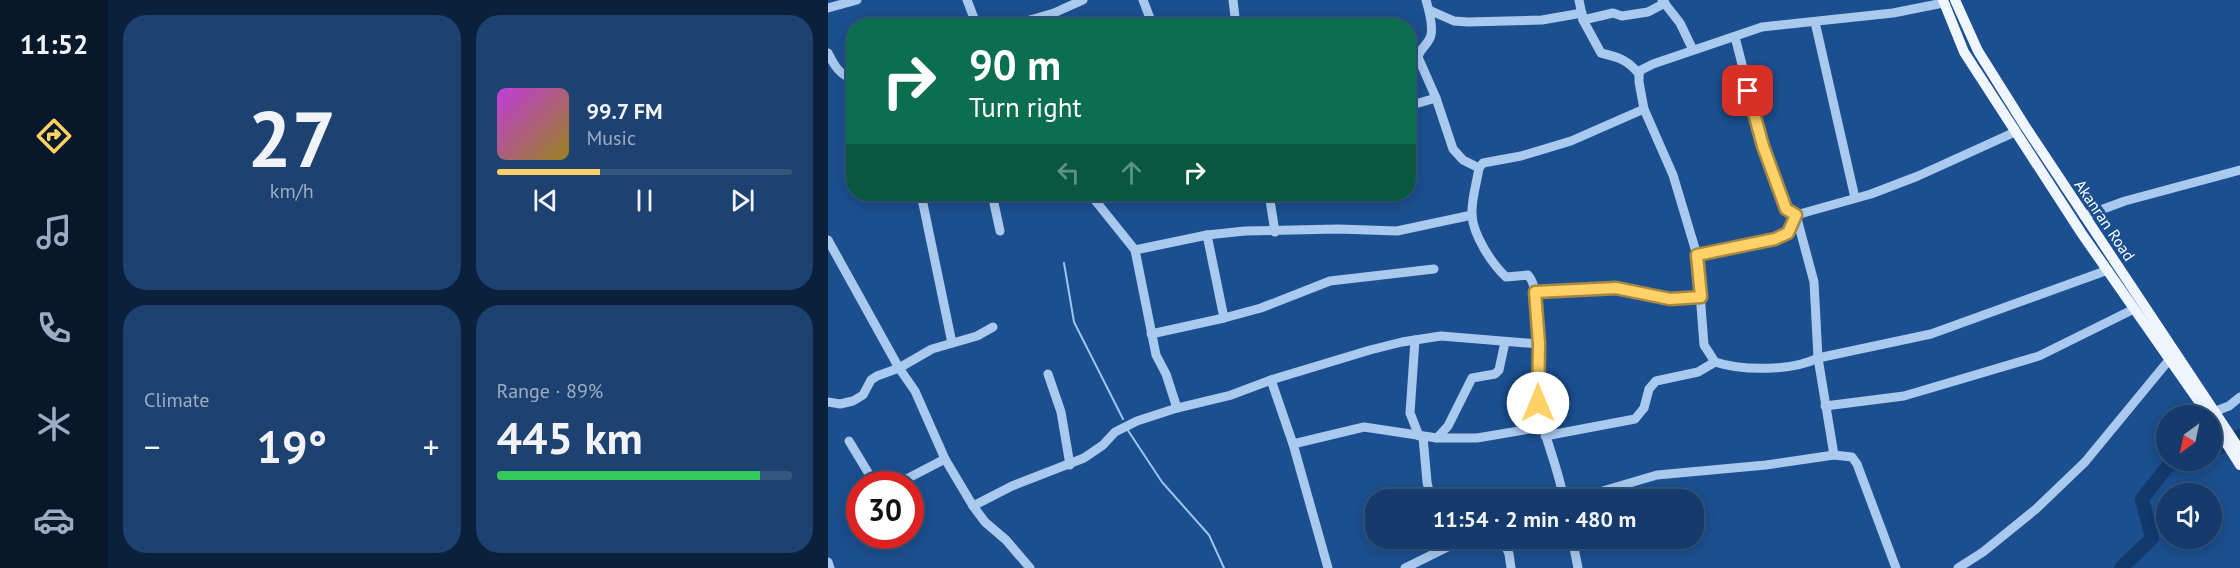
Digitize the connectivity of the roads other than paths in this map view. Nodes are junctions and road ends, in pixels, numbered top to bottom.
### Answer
1 (857, 0) edge
2 (967, 0) edge
3 (1083, 0) edge
4 (1143, 0) edge
5 (1426, 0) edge
6 (1580, 0) edge
7 (1955, 0) edge
8 (1236, 1) edge
9 (1943, 1) edge
10 (1664, 2) edge
11 (828, 8) edge
12 (1429, 10) junction
13 (1582, 16) junction
14 (974, 18) edge
15 (1037, 18) edge
16 (1150, 18) edge
17 (1236, 18) edge
18 (1815, 22) junction
19 (1735, 37) junction
20 (1693, 51) junction
21 (828, 53) edge
22 (1639, 74) junction
23 (846, 76) edge
24 (1436, 98) junction
25 (1416, 104) edge
26 (1644, 109) junction
27 (2015, 132) junction
28 (1479, 168) junction
29 (2240, 170) edge
30 (1855, 198) junction
31 (922, 201) edge
32 (994, 201) edge
33 (1096, 201) edge
34 (1270, 201) edge
35 (1472, 215) junction
36 (1796, 215) junction
37 (2084, 216) junction
38 (1000, 231) dead end
39 (1275, 232) junction
40 (1207, 235) junction
41 (828, 240) edge
42 (1135, 250) junction
43 (1697, 255) junction
44 (1434, 269) dead end
45 (2108, 270) junction
46 (1535, 292) junction
47 (1701, 297) junction
48 (2134, 309) junction
49 (1224, 318) junction
50 (993, 327) dead end
51 (1151, 334) junction
52 (1415, 340) junction
53 (1505, 342) junction
54 (952, 343) junction
55 (1539, 344) junction
56 (1818, 358) junction
57 (2169, 360) junction
58 (1715, 362) junction
59 (899, 368) junction
60 (1048, 374) dead end
61 (1271, 380) junction
62 (2240, 397) edge
63 (828, 402) edge
64 (2204, 405) edge
65 (2206, 405) edge
66 (1825, 406) junction
67 (1177, 408) junction
68 (2222, 410) edge
69 (1413, 423) junction
70 (2222, 430) edge
71 (1543, 432) junction
72 (1405, 434) junction
73 (1421, 436) junction
74 (1437, 438) junction
75 (849, 441) dead end
76 (1293, 444) junction
77 (2238, 451) edge
78 (1833, 455) junction
79 (945, 459) junction
80 (1070, 465) junction
81 (2240, 465) edge
82 (867, 471) edge
83 (922, 471) edge
84 (1429, 489) edge
85 (1562, 489) edge
86 (1608, 489) edge
87 (974, 506) junction
88 (1437, 549) edge
89 (1507, 549) edge
90 (1574, 549) edge
91 (828, 562) edge
92 (830, 568) edge
93 (1030, 568) edge
94 (1328, 568) edge
95 (1405, 568) edge
96 (1511, 568) edge
97 (1578, 568) edge
98 (1896, 568) edge
99 (1958, 568) edge

1 - 11 street
2 - 14 street
3 - 15 street
4 - 16 street
5 - 12 street
6 - 13 street
7 - 37 main road, Akanran Road
8 - 17 street
9 - 18 street
9 - 27 main road, Akanran Road
10 - 13 street
10 - 20 street
12 - 13 street
12 - 24 street
13 - 22 street
18 - 19 street
18 - 30 street
19 - 20 street
19 - 36 street
20 - 22 street
21 - 23 street
22 - 26 street
24 - 25 street
24 - 28 street
26 - 28 street
26 - 43 street
27 - 30 street
27 - 45 main road, Akanran Road
28 - 35 street
29 - 37 street
30 - 36 street
31 - 54 street
32 - 38 street
33 - 42 street
34 - 39 street
35 - 39 street
35 - 46 street
36 - 43 street
36 - 56 street
37 - 65 main road, Akanran Road
39 - 40 street
40 - 42 street
40 - 49 street
41 - 59 street
42 - 51 street
43 - 47 street
44 - 49 street
45 - 48 main road, Akanran Road
45 - 56 street
46 - 47 street
46 - 55 street
47 - 58 street
48 - 57 main road, Akanran Road
48 - 66 street
49 - 51 street
50 - 54 street
51 - 67 street
52 - 53 street
52 - 61 street
52 - 69 street
53 - 55 street
53 - 74 street
54 - 59 street
55 - 71 street
56 - 58 street
56 - 66 street
57 - 64 main road, Akanran Road
57 - 99 street
58 - 71 street
59 - 63 street
59 - 79 street
60 - 80 street
61 - 67 street
61 - 76 street
62 - 68 street
66 - 78 street
67 - 80 street
69 - 72 street
69 - 73 street
70 - 77 main road, Akanran Road
71 - 74 street
71 - 85 street
72 - 73 street
72 - 76 street
73 - 74 street
73 - 84 street
75 - 82 street
76 - 94 street
77 - 81 main road, Akanran Road
78 - 86 street
78 - 98 street
79 - 83 street
79 - 87 street
80 - 87 street
87 - 93 street
88 - 95 street
89 - 96 street
90 - 97 street
91 - 92 street

